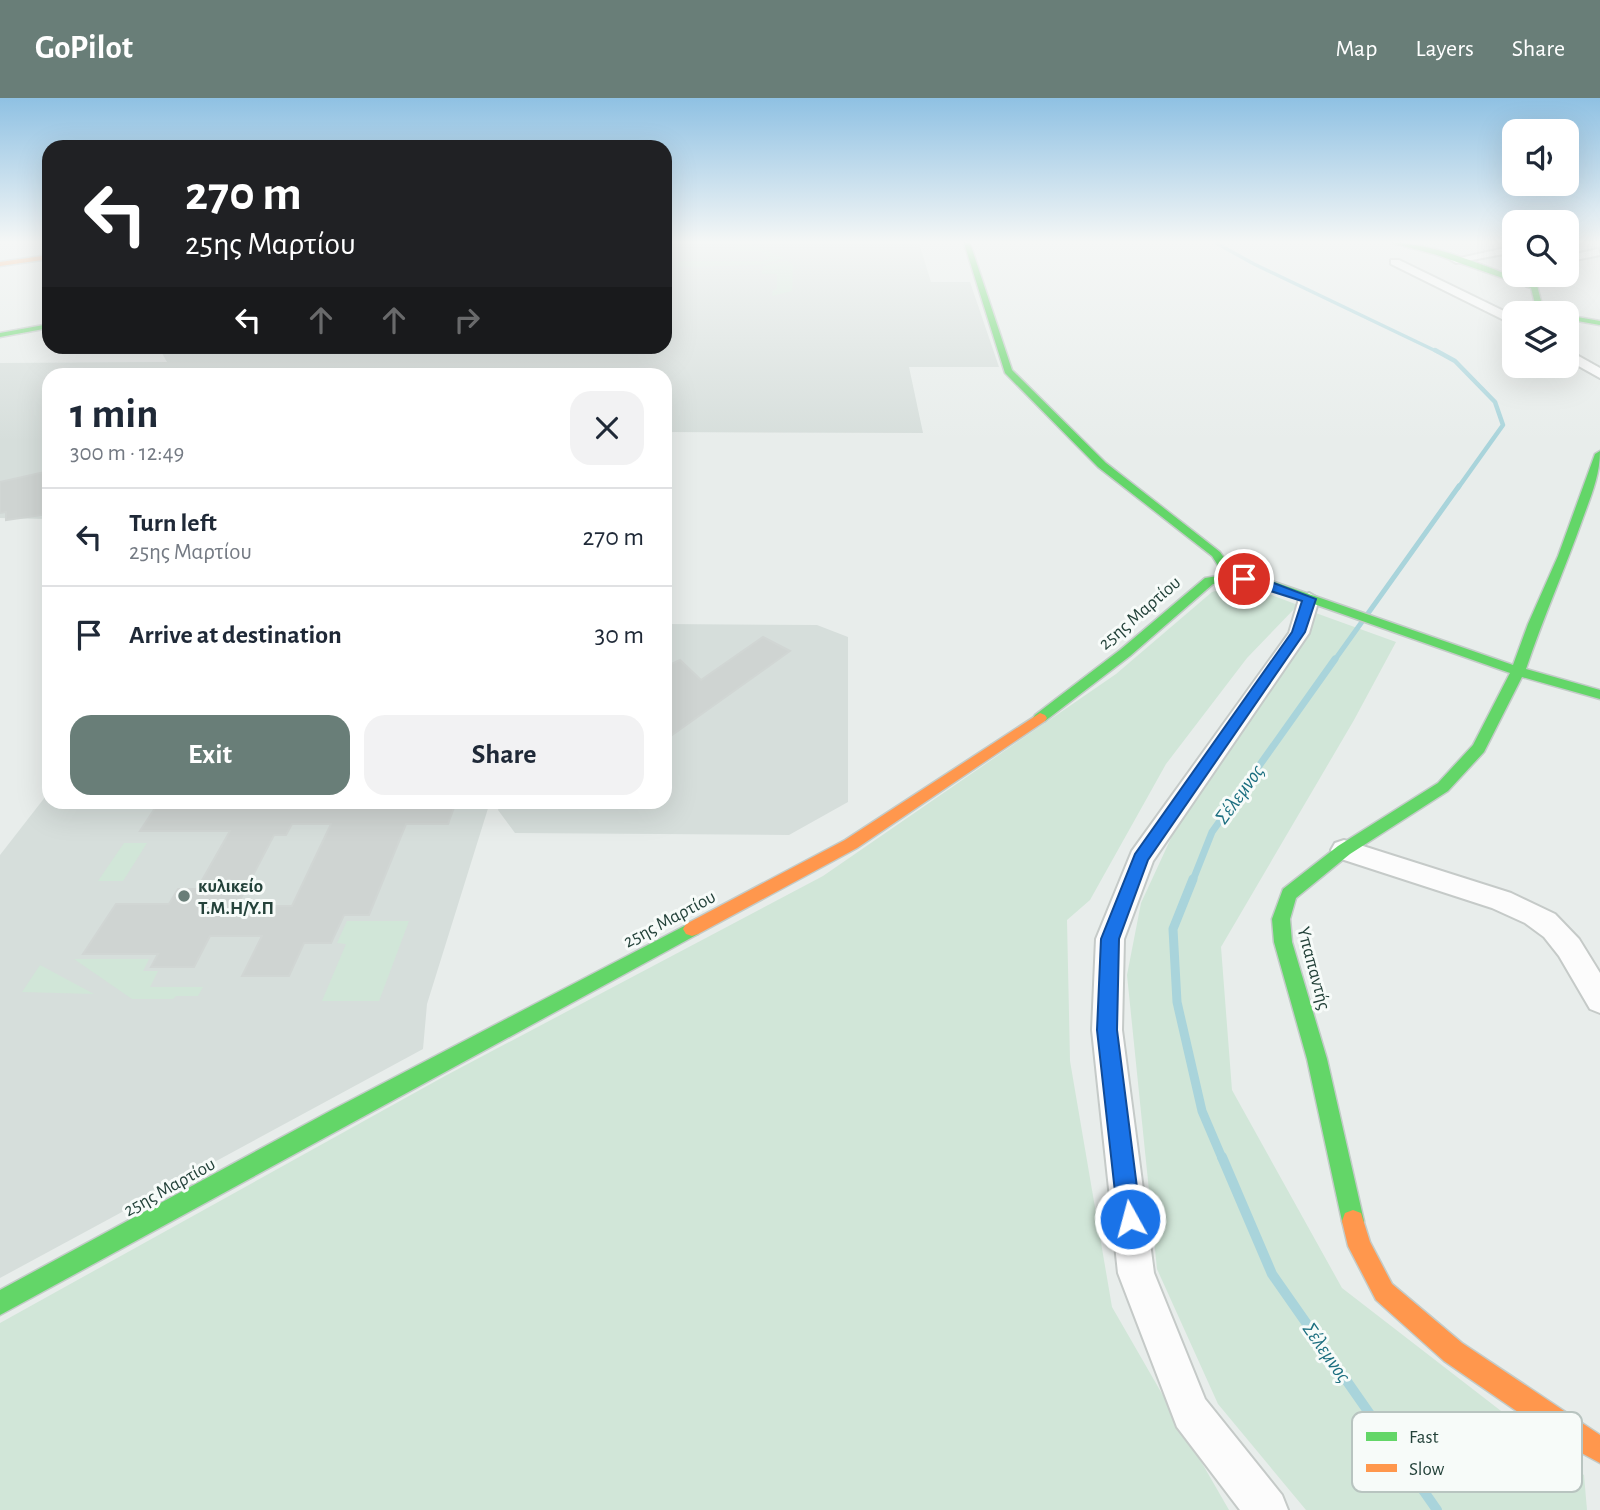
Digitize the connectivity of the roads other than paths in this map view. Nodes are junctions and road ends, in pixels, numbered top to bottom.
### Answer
1 (988, 309) edge
2 (42, 318) edge
3 (1579, 319) edge
4 (1600, 323) edge
5 (0, 326) edge
6 (42, 327) edge
7 (0, 335) edge
8 (1579, 361) edge
9 (1600, 374) edge
10 (1600, 454) edge
11 (1232, 578) junction
12 (1322, 604) junction
13 (1518, 671) junction
14 (1600, 695) edge
15 (1344, 850) junction
16 (1600, 1000) edge
17 (0, 1303) edge
18 (1540, 1412) edge
19 (1582, 1439) edge
20 (1600, 1450) edge
21 (1267, 1510) edge

1 - 11 street
2 - 5 street
3 - 4 street
6 - 7 street
8 - 9 street
10 - 13 street, Υπαπαντής
11 - 12 street, 25ης Μαρτίου
11 - 17 street, 25ης Μαρτίου
12 - 13 street, 25ης Μαρτίου
12 - 21 street
13 - 14 street
13 - 15 street, Υπαπαντής
15 - 16 street
15 - 18 street, Υπαπαντής
19 - 20 street, Υπαπαντής

